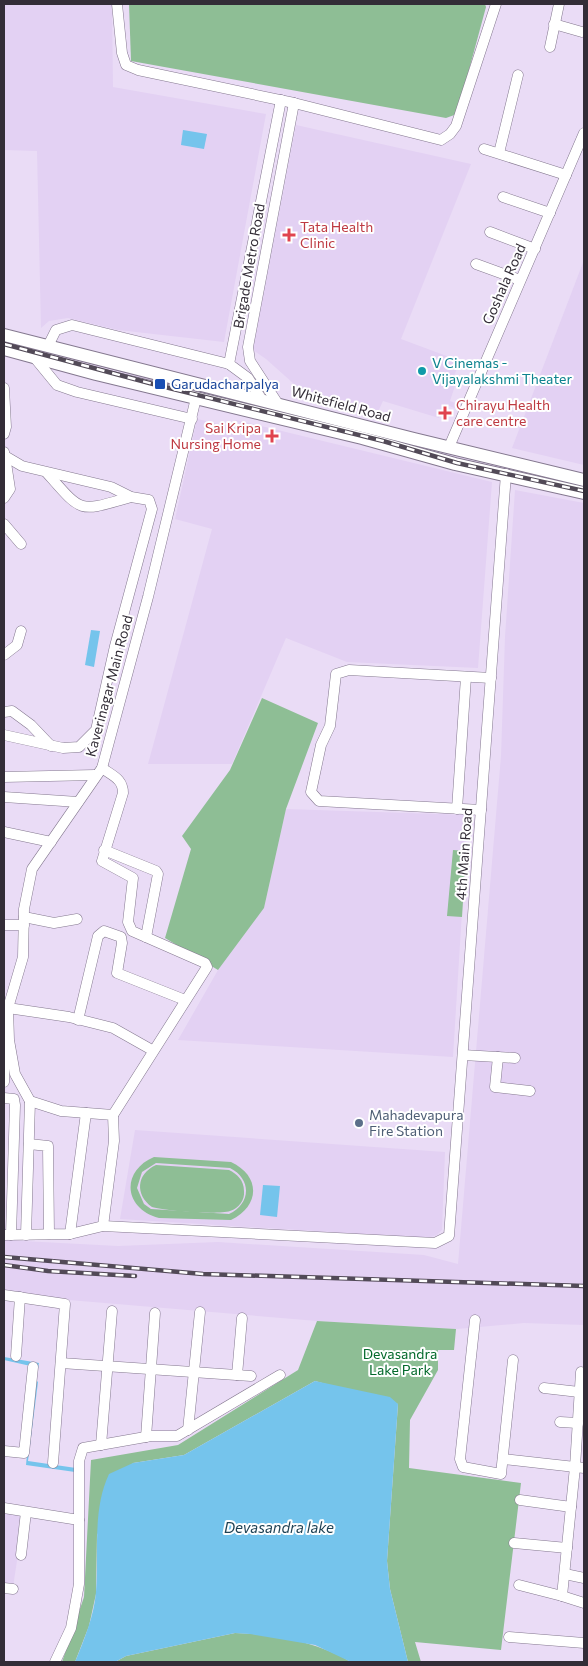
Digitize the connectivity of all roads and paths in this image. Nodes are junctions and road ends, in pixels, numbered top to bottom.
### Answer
1 (117, 4) edge
2 (559, 4) edge
3 (495, 5) edge
4 (554, 24) junction
5 (582, 32) dead end
6 (550, 47) dead end
7 (518, 75) dead end
8 (281, 100) junction
9 (294, 104) junction
10 (584, 134) edge
11 (484, 149) dead end
12 (581, 149) edge
13 (498, 153) junction
14 (566, 175) junction
15 (503, 197) dead end
16 (550, 213) junction
17 (259, 214) junction
18 (272, 217) junction
19 (490, 232) dead end
20 (535, 249) junction
21 (476, 264) dead end
22 (520, 280) junction
23 (4, 334) edge
24 (48, 346) junction
25 (4, 350) edge
26 (34, 357) junction
27 (228, 364) junction
28 (4, 388) edge
29 (196, 398) junction
30 (262, 400) junction
31 (278, 404) junction
32 (192, 419) junction
33 (4, 434) edge
34 (449, 447) junction
35 (4, 454) edge
36 (46, 473) junction
37 (506, 474) junction
38 (584, 480) edge
39 (584, 493) edge
40 (131, 497) junction
41 (4, 498) edge
42 (4, 524) edge
43 (21, 544) dead end
44 (21, 631) dead end
45 (4, 655) edge
46 (466, 677) junction
47 (491, 678) junction
48 (4, 712) edge
49 (4, 735) edge
50 (51, 746) junction
51 (98, 771) junction
52 (4, 777) edge
53 (4, 797) edge
54 (78, 802) junction
55 (457, 808) junction
56 (480, 810) junction
57 (4, 832) edge
58 (51, 842) junction
59 (104, 850) junction
60 (77, 919) dead end
61 (24, 921) junction
62 (4, 925) edge
63 (146, 937) junction
64 (185, 1000) junction
65 (8, 1008) junction
66 (78, 1020) junction
67 (6, 1026) edge
68 (152, 1050) junction
69 (6, 1052) edge
70 (464, 1055) junction
71 (498, 1057) junction
72 (515, 1058) dead end
73 (4, 1082) edge
74 (530, 1091) dead end
75 (4, 1098) edge
76 (30, 1101) junction
77 (86, 1113) junction
78 (113, 1115) junction
79 (29, 1144) junction
80 (8, 1200) edge
81 (103, 1226) junction
82 (49, 1234) junction
83 (70, 1234) junction
84 (7, 1235) edge
85 (26, 1235) junction
86 (4, 1295) edge
87 (20, 1297) junction
88 (112, 1311) dead end
89 (200, 1312) dead end
90 (156, 1313) dead end
91 (242, 1318) dead end
92 (476, 1320) dead end
93 (16, 1356) dead end
94 (513, 1360) dead end
95 (61, 1363) junction
96 (107, 1366) junction
97 (33, 1367) dead end
98 (151, 1370) junction
99 (194, 1372) junction
100 (581, 1372) dead end
101 (237, 1375) junction
102 (280, 1375) dead end
103 (251, 1376) dead end
104 (544, 1388) dead end
105 (579, 1392) junction
106 (560, 1422) dead end
107 (578, 1423) junction
108 (188, 1430) junction
109 (146, 1437) junction
110 (101, 1445) junction
111 (4, 1451) edge
112 (502, 1459) junction
113 (53, 1463) dead end
114 (580, 1468) edge
115 (520, 1500) dead end
116 (571, 1507) junction
117 (4, 1508) edge
118 (26, 1512) junction
119 (79, 1520) junction
120 (514, 1543) dead end
121 (567, 1548) junction
122 (21, 1555) dead end
123 (565, 1574) junction
124 (584, 1578) edge
125 (519, 1585) dead end
126 (562, 1596) junction
127 (584, 1603) edge
128 (509, 1637) dead end
129 (584, 1643) edge
130 (55, 1662) edge

1 - 8 street
2 - 4 street
3 - 9 street
4 - 5 street
4 - 6 street
7 - 13 street
8 - 9 street
8 - 17 street, Brigade Metro Road
9 - 18 street, Brigade Metro Road
10 - 12 street, Goshala Road
11 - 13 street
12 - 14 street, Goshala Road
13 - 14 street
14 - 16 street, Goshala Road
15 - 16 street
16 - 20 street, Goshala Road
17 - 18 street
17 - 27 street, Brigade Metro Road
18 - 31 street, Brigade Metro Road
19 - 20 street
20 - 22 street, Goshala Road
21 - 22 street
22 - 34 street, Goshala Road
23 - 24 main road, Whitefield Road
24 - 27 street
24 - 30 main road, Whitefield Road
25 - 26 main road, Whitefield Road
26 - 29 main road, Whitefield Road
26 - 32 street
27 - 30 street
28 - 33 street
29 - 32 street, Kaverinagar Main Road
29 - 37 main road, Whitefield Road
30 - 31 main road, Whitefield Road
31 - 34 main road, Whitefield Road
32 - 51 street, Kaverinagar Main Road
34 - 38 main road, Whitefield Road
35 - 36 street
35 - 41 street
36 - 40 street
36 - 40 street
37 - 39 main road, Whitefield Road
37 - 47 street, 4th Main Road
40 - 50 street
42 - 43 street
44 - 45 street
46 - 47 street
46 - 55 street
46 - 55 street
47 - 56 street, 4th Main Road
48 - 50 street
49 - 50 street
51 - 52 street
51 - 54 street, Kaverinagar Main Road
51 - 59 street
53 - 54 street
54 - 58 street, Kaverinagar Main Road
55 - 56 street
56 - 70 street, 4th Main Road
57 - 58 street
58 - 61 street, Kaverinagar Main Road
59 - 63 street
59 - 63 street
60 - 61 street
61 - 62 street
61 - 65 street, Kaverinagar Main Road
63 - 64 street
64 - 66 street
64 - 68 street
65 - 66 street
65 - 67 street, Kaverinagar Main Road
66 - 68 street
67 - 69 street, Kaverinagar Main Road
68 - 78 street
69 - 73 street
69 - 76 street, Kaverinagar Main Road
70 - 71 street
70 - 81 street, 4th Main Road
71 - 72 street
71 - 74 street
75 - 80 street
76 - 77 street
76 - 79 street
77 - 78 street
77 - 83 street
78 - 81 street
79 - 82 street
79 - 85 street
80 - 84 street
81 - 83 street
82 - 83 street
82 - 85 street
84 - 85 street
86 - 87 street
87 - 93 street
87 - 95 street
88 - 96 street
89 - 99 street
90 - 98 street
91 - 101 street
92 - 112 street
94 - 112 street
95 - 96 street
95 - 113 street
96 - 98 street
96 - 110 street
97 - 111 street
98 - 99 street
98 - 109 street
99 - 101 street
99 - 108 street
100 - 105 street
101 - 103 street
102 - 108 street
104 - 105 street
105 - 107 street
106 - 107 street
107 - 114 street
108 - 109 street
109 - 110 street
110 - 119 street
112 - 114 street
114 - 116 street
115 - 116 street
116 - 121 street
117 - 118 street
118 - 119 street
118 - 122 street
119 - 130 street
120 - 121 street
121 - 123 street
123 - 124 street
123 - 126 street
125 - 126 street
126 - 127 street
128 - 129 street

